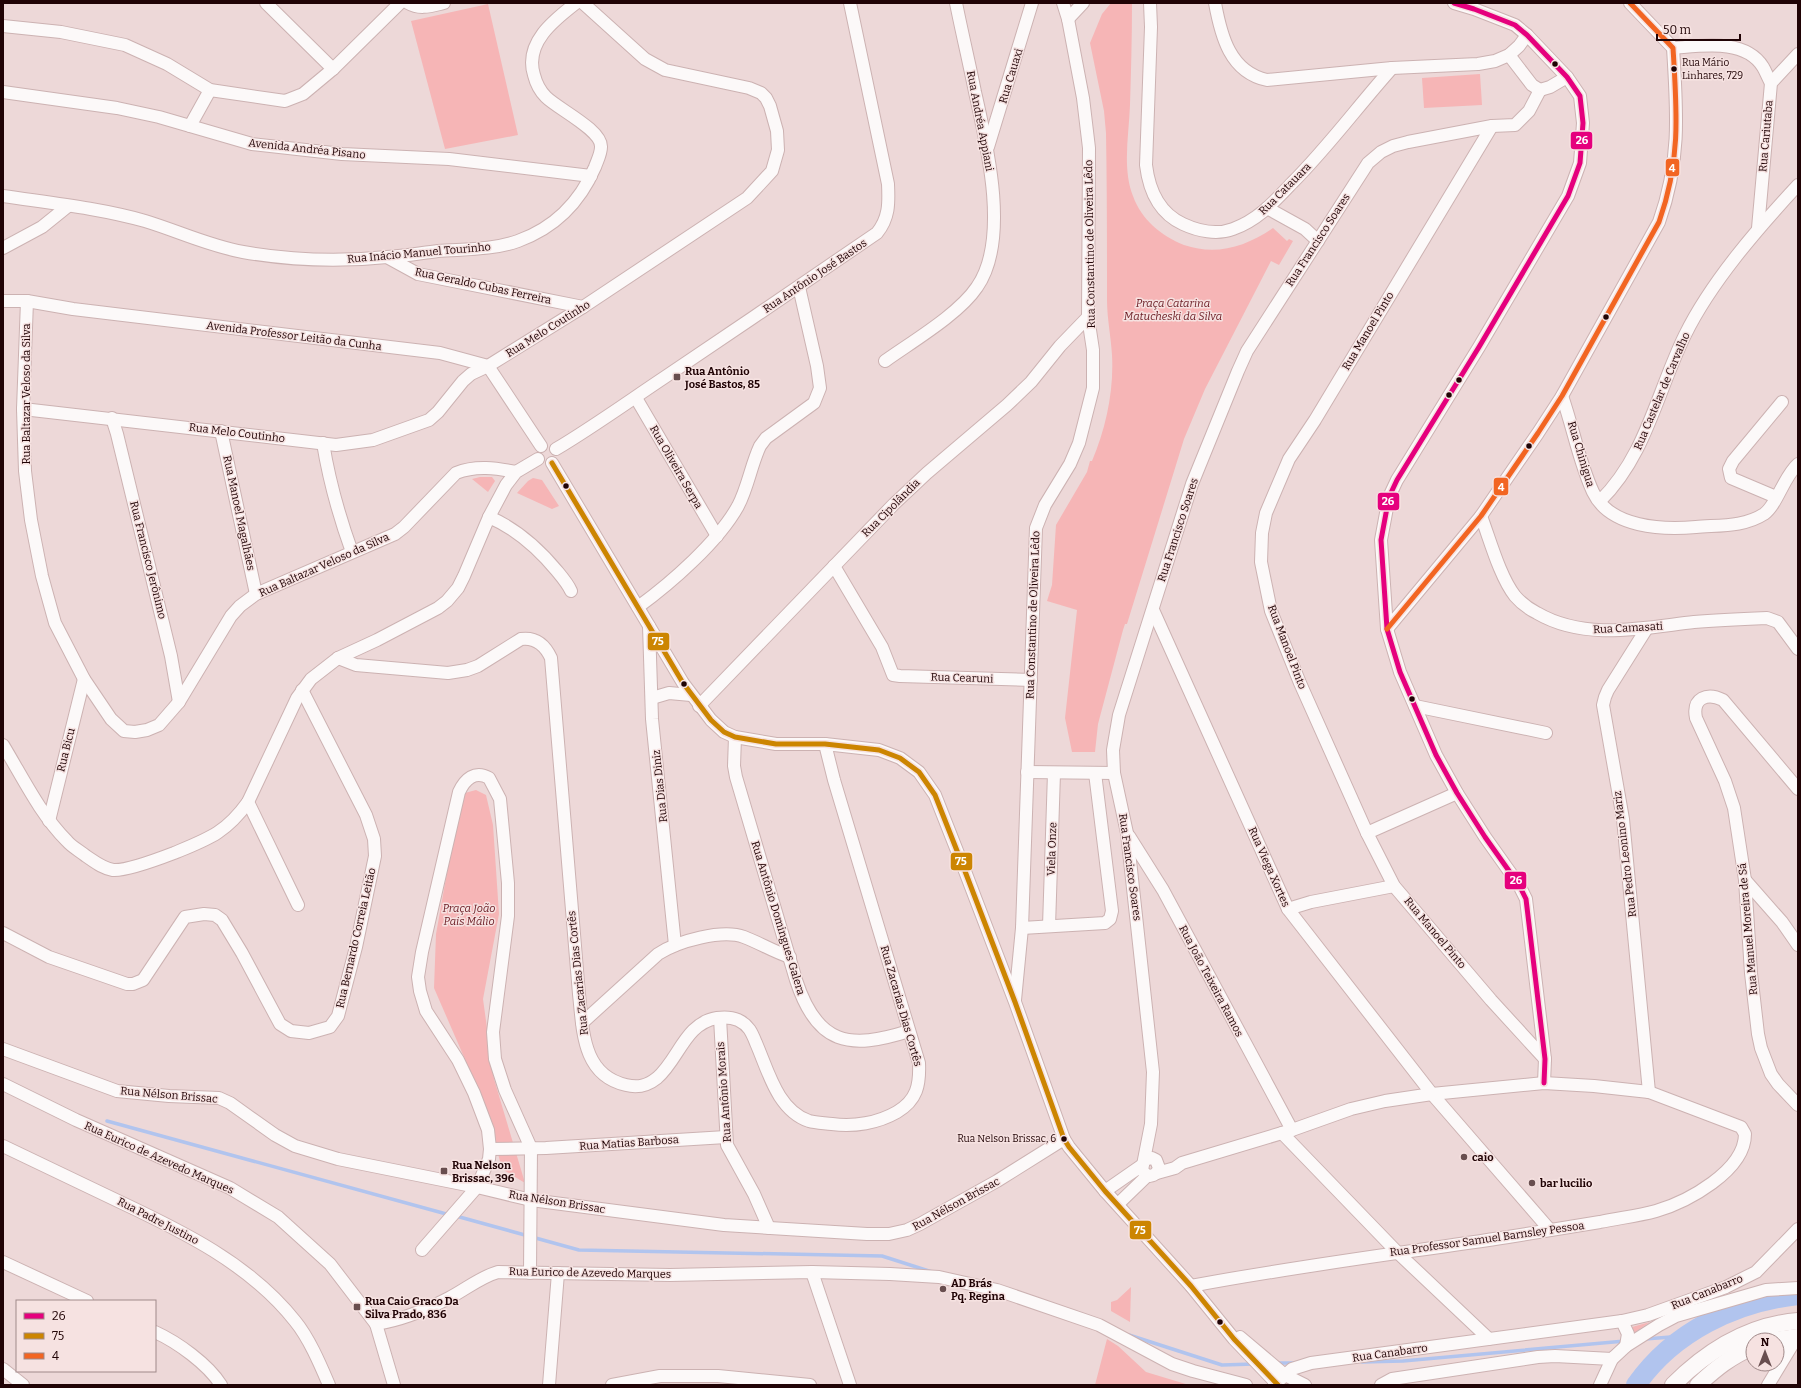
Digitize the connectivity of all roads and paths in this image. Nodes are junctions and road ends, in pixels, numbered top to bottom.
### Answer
1 (266, 3) edge
2 (400, 3) edge
3 (408, 3) edge
4 (444, 3) edge
5 (576, 3) edge
6 (584, 3) edge
7 (850, 3) edge
8 (956, 3) edge
9 (1032, 3) edge
10 (1063, 3) edge
11 (1083, 3) edge
12 (1150, 3) edge
13 (1215, 3) edge
14 (1454, 3) edge
15 (1630, 3) edge
16 (1474, 6) edge
17 (1068, 19) junction
18 (3, 26) edge
19 (1527, 35) junction
20 (1674, 48) junction
21 (1798, 54) edge
22 (1509, 55) junction
23 (1392, 68) junction
24 (333, 69) junction
25 (1566, 77) junction
26 (1771, 83) junction
27 (210, 90) junction
28 (1540, 90) junction
29 (3, 92) edge
30 (190, 126) junction
31 (1492, 126) junction
32 (987, 148) junction
33 (591, 176) junction
34 (1798, 185) edge
35 (3, 196) edge
36 (68, 206) junction
37 (1267, 208) junction
38 (1758, 228) junction
39 (1318, 241) junction
40 (3, 248) edge
41 (387, 257) junction
42 (799, 287) junction
43 (3, 300) edge
44 (27, 301) junction
45 (583, 307) junction
46 (1088, 317) junction
47 (885, 361) dead end
48 (488, 366) junction
49 (1562, 396) junction
50 (636, 398) junction
51 (1782, 402) dead end
52 (23, 409) junction
53 (112, 418) junction
54 (221, 431) junction
55 (323, 443) junction
56 (542, 446) junction
57 (556, 449) junction
58 (538, 459) junction
59 (552, 463) junction
60 (1798, 464) edge
61 (516, 472) junction
62 (1776, 497) junction
63 (1600, 501) junction
64 (1481, 516) junction
65 (489, 517) junction
66 (717, 536) junction
67 (352, 552) junction
68 (834, 566) junction
69 (571, 591) dead end
70 (256, 594) junction
71 (638, 606) junction
72 (1153, 610) junction
73 (649, 626) junction
74 (1647, 628) junction
75 (1387, 629) junction
76 (1798, 649) edge
77 (338, 658) junction
78 (84, 679) junction
79 (1031, 680) junction
80 (302, 690) junction
81 (691, 695) junction
82 (652, 698) junction
83 (179, 702) junction
84 (699, 706) junction
85 (1415, 706) junction
86 (1546, 733) dead end
87 (735, 737) junction
88 (825, 744) junction
89 (3, 745) edge
90 (1027, 772) junction
91 (1054, 773) junction
92 (1095, 773) junction
93 (1114, 773) junction
94 (1798, 789) edge
95 (1457, 793) junction
96 (248, 802) junction
97 (49, 821) junction
98 (1127, 833) junction
99 (1366, 833) junction
100 (1745, 880) junction
101 (1394, 886) junction
102 (298, 905) dead end
103 (1288, 909) junction
104 (1049, 926) junction
105 (1022, 928) junction
106 (3, 933) edge
107 (1798, 944) edge
108 (675, 945) junction
109 (790, 957) junction
110 (1015, 1002) junction
111 (720, 1018) junction
112 (582, 1022) junction
113 (909, 1031) junction
114 (3, 1049) edge
115 (1545, 1059) junction
116 (1544, 1083) junction
117 (3, 1084) edge
118 (1649, 1092) junction
119 (1432, 1094) junction
120 (1798, 1105) edge
121 (1287, 1132) junction
122 (726, 1137) junction
123 (1064, 1139) junction
124 (3, 1146) edge
125 (531, 1148) junction
126 (490, 1149) junction
127 (1151, 1166) junction
128 (477, 1187) junction
129 (1105, 1191) junction
130 (531, 1200) junction
131 (1118, 1204) junction
132 (769, 1228) junction
133 (1550, 1230) junction
134 (1798, 1230) edge
135 (422, 1250) dead end
136 (1398, 1252) junction
137 (3, 1262) edge
138 (812, 1272) junction
139 (1756, 1272) junction
140 (530, 1273) junction
141 (558, 1273) junction
142 (1191, 1286) junction
143 (1798, 1288) edge
144 (1766, 1290) junction
145 (85, 1300) edge
146 (1622, 1321) junction
147 (376, 1324) junction
148 (1223, 1325) junction
149 (156, 1332) edge
150 (1798, 1332) edge
151 (1785, 1336) edge
152 (1489, 1339) junction
153 (1626, 1346) junction
154 (1745, 1350) edge
155 (1612, 1359) junction
156 (3, 1369) edge
157 (1286, 1374) junction
158 (23, 1385) edge
159 (221, 1385) edge
160 (329, 1385) edge
161 (394, 1385) edge
162 (549, 1385) edge
163 (612, 1385) edge
164 (810, 1385) edge
165 (850, 1385) edge
166 (1246, 1385) edge
167 (1276, 1385) edge
168 (1305, 1385) edge
169 (1380, 1385) edge
170 (1600, 1385) edge
171 (1673, 1385) edge
172 (1698, 1385) edge
173 (1768, 1385) edge

1 - 24 street
2 - 24 street
3 - 4 street
5 - 33 street, Rua Inácio Manuel Tourinho
6 - 45 street, Rua Melo Coutinho
7 - 42 street, Rua Antônio José Bastos
8 - 32 street, Rua Andréa Appiani
9 - 32 street, Rua Cauaxi
10 - 17 street, Rua Constantino de Oliveira Lêdo
11 - 17 street
12 - 37 street, Rua Catauara
13 - 23 street
14 - 16 street
15 - 20 street
16 - 19 street
17 - 46 street, Rua Constantino de Oliveira Lêdo
18 - 27 street
19 - 22 street
19 - 25 street
20 - 26 street
20 - 49 street
21 - 26 street
22 - 23 street
22 - 28 street
23 - 37 street, Rua Catauara
24 - 27 street
25 - 28 street
25 - 75 street
26 - 38 street, Rua Cariutaba
27 - 30 street
28 - 31 street, Rua Francisco Soares
29 - 30 street, Avenida Andréa Pisano
30 - 33 street, Avenida Andréa Pisano
31 - 39 street, Rua Francisco Soares
31 - 99 street, Rua Manoel Pinto
32 - 47 street, Rua Andréa Appiani
33 - 41 street, Rua Inácio Manuel Tourinho
34 - 38 street, Rua Castelar de Carvalho
35 - 36 street, Rua Inácio Manuel Tourinho
36 - 40 street
36 - 41 street, Rua Inácio Manuel Tourinho
37 - 39 street
38 - 63 street, Rua Castelar de Carvalho
39 - 72 street, Rua Francisco Soares
41 - 45 street, Rua Geraldo Cubas Ferreira
42 - 50 street, Rua Antônio José Bastos
42 - 66 street
43 - 44 street, Avenida Professor Leitão da Cunha
44 - 48 street, Avenida Professor Leitão da Cunha
44 - 52 street, Rua Baltazar Veloso da Silva
45 - 48 street, Rua Melo Coutinho
46 - 68 street, Rua Cipolândia
46 - 79 street, Rua Constantino de Oliveira Lêdo
48 - 55 street, Rua Melo Coutinho
48 - 56 street
49 - 63 street, Rua Chinigua
49 - 64 street
50 - 57 street, Rua Antônio José Bastos
50 - 66 street, Rua Oliveira Serpa
51 - 62 street
52 - 53 street, Rua Melo Coutinho
52 - 78 street, Rua Baltazar Veloso da Silva
53 - 54 street, Rua Melo Coutinho
53 - 83 street, Rua Francisco Jerônimo
54 - 55 street, Rua Melo Coutinho
54 - 70 street, Rua Manoel Magalhães
55 - 67 street
56 - 57 street
56 - 58 street
57 - 59 street
58 - 59 street
58 - 61 street
59 - 71 street
60 - 62 street
61 - 65 street
61 - 67 street, Rua Baltazar Veloso da Silva
62 - 63 street, Rua Chinigua
64 - 74 street, Rua Camasati
64 - 75 street
65 - 69 street
65 - 77 street
66 - 71 street
67 - 70 street, Rua Baltazar Veloso da Silva
68 - 79 street, Rua Cearuni
68 - 84 street, Rua Cipolândia
70 - 83 street, Rua Baltazar Veloso da Silva
71 - 73 street
72 - 93 street, Rua Francisco Soares
72 - 103 street, Rua Viega Xortes
73 - 81 street
73 - 82 street, Rua Dias Diniz
74 - 76 street, Rua Camasati
74 - 118 street, Rua Pedro Leonino Mariz
75 - 85 street
77 - 80 street
77 - 112 street, Rua Zacarias Dias Cortês
78 - 83 street, Rua Baltazar Veloso da Silva
78 - 97 street, Rua Bicu
79 - 90 street, Rua Constantino de Oliveira Lêdo
80 - 96 street
80 - 106 street, Rua Bernardo Correia Leitão
81 - 82 street
81 - 84 street
82 - 108 street, Rua Dias Diniz
84 - 87 street
85 - 86 street
85 - 95 street
87 - 88 street
87 - 109 street, Rua Antônio Domingues Galera
88 - 110 street
88 - 113 street, Rua Zacarias Dias Cortês
89 - 97 street
90 - 91 street
90 - 105 street, Rua Constantino de Oliveira Lêdo
91 - 92 street
91 - 104 street, Viela Onze
92 - 93 street
92 - 104 street
93 - 98 street, Rua Francisco Soares
94 - 100 street, Rua Manuel Moreira de Sá
95 - 99 street
95 - 115 street
96 - 97 street
96 - 102 street
98 - 121 street, Rua João Teixeira Ramos
98 - 127 street, Rua Francisco Soares
99 - 101 street, Rua Manoel Pinto
100 - 107 street
100 - 120 street, Rua Manuel Moreira de Sá
101 - 103 street
101 - 115 street, Rua Manoel Pinto
103 - 119 street, Rua Viega Xortes
104 - 105 street
105 - 110 street, Rua Constantino de Oliveira Lêdo
108 - 109 street
108 - 112 street
109 - 113 street, Rua Antônio Domingues Galera
110 - 123 street
111 - 112 street, Rua Zacarias Dias Cortês
111 - 113 street, Rua Zacarias Dias Cortês
111 - 122 street, Rua Antônio Morais
114 - 128 street, Rua Nélson Brissac
115 - 116 street
116 - 118 street
116 - 119 street
117 - 147 street, Rua Eurico de Azevedo Marques
118 - 133 street, Rua Professor Samuel Barnsley Pessoa
119 - 121 street
119 - 133 street, Rua Viega Xortes
121 - 127 street
121 - 136 street, Rua João Teixeira Ramos
122 - 125 street, Rua Matias Barbosa
122 - 132 street, Rua Antônio Morais
123 - 129 street
123 - 132 street, Rua Nélson Brissac
124 - 160 street, Rua Padre Justino
125 - 126 street, Rua Matias Barbosa
125 - 126 street
125 - 130 street
126 - 128 street
127 - 129 street
127 - 131 street
128 - 130 street, Rua Nélson Brissac
128 - 135 street
129 - 131 street
130 - 132 street, Rua Nélson Brissac
130 - 140 street
131 - 142 street
133 - 136 street, Rua Professor Samuel Barnsley Pessoa
134 - 139 street
136 - 142 street, Rua Professor Samuel Barnsley Pessoa
136 - 152 street, Rua João Teixeira Ramos
137 - 145 street
138 - 141 street, Rua Eurico de Azevedo Marques
138 - 165 street
138 - 166 street, Rua Eurico de Azevedo Marques
139 - 144 street, Rua Canabarro
139 - 146 street, Rua Canabarro
140 - 141 street, Rua Eurico de Azevedo Marques
140 - 147 street, Rua Eurico de Azevedo Marques
141 - 162 street
142 - 148 street
143 - 144 street
144 - 153 street, Rua Canabarro
146 - 152 street, Rua Canabarro
146 - 153 street
147 - 161 street
148 - 157 street
148 - 167 street
149 - 159 street
150 - 151 main road
150 - 171 main road
150 - 173 street
152 - 157 street, Rua Canabarro
153 - 155 street, Rua Canabarro
154 - 172 main road
155 - 169 street
155 - 170 street
156 - 158 street
157 - 167 street
157 - 168 street
163 - 164 street

